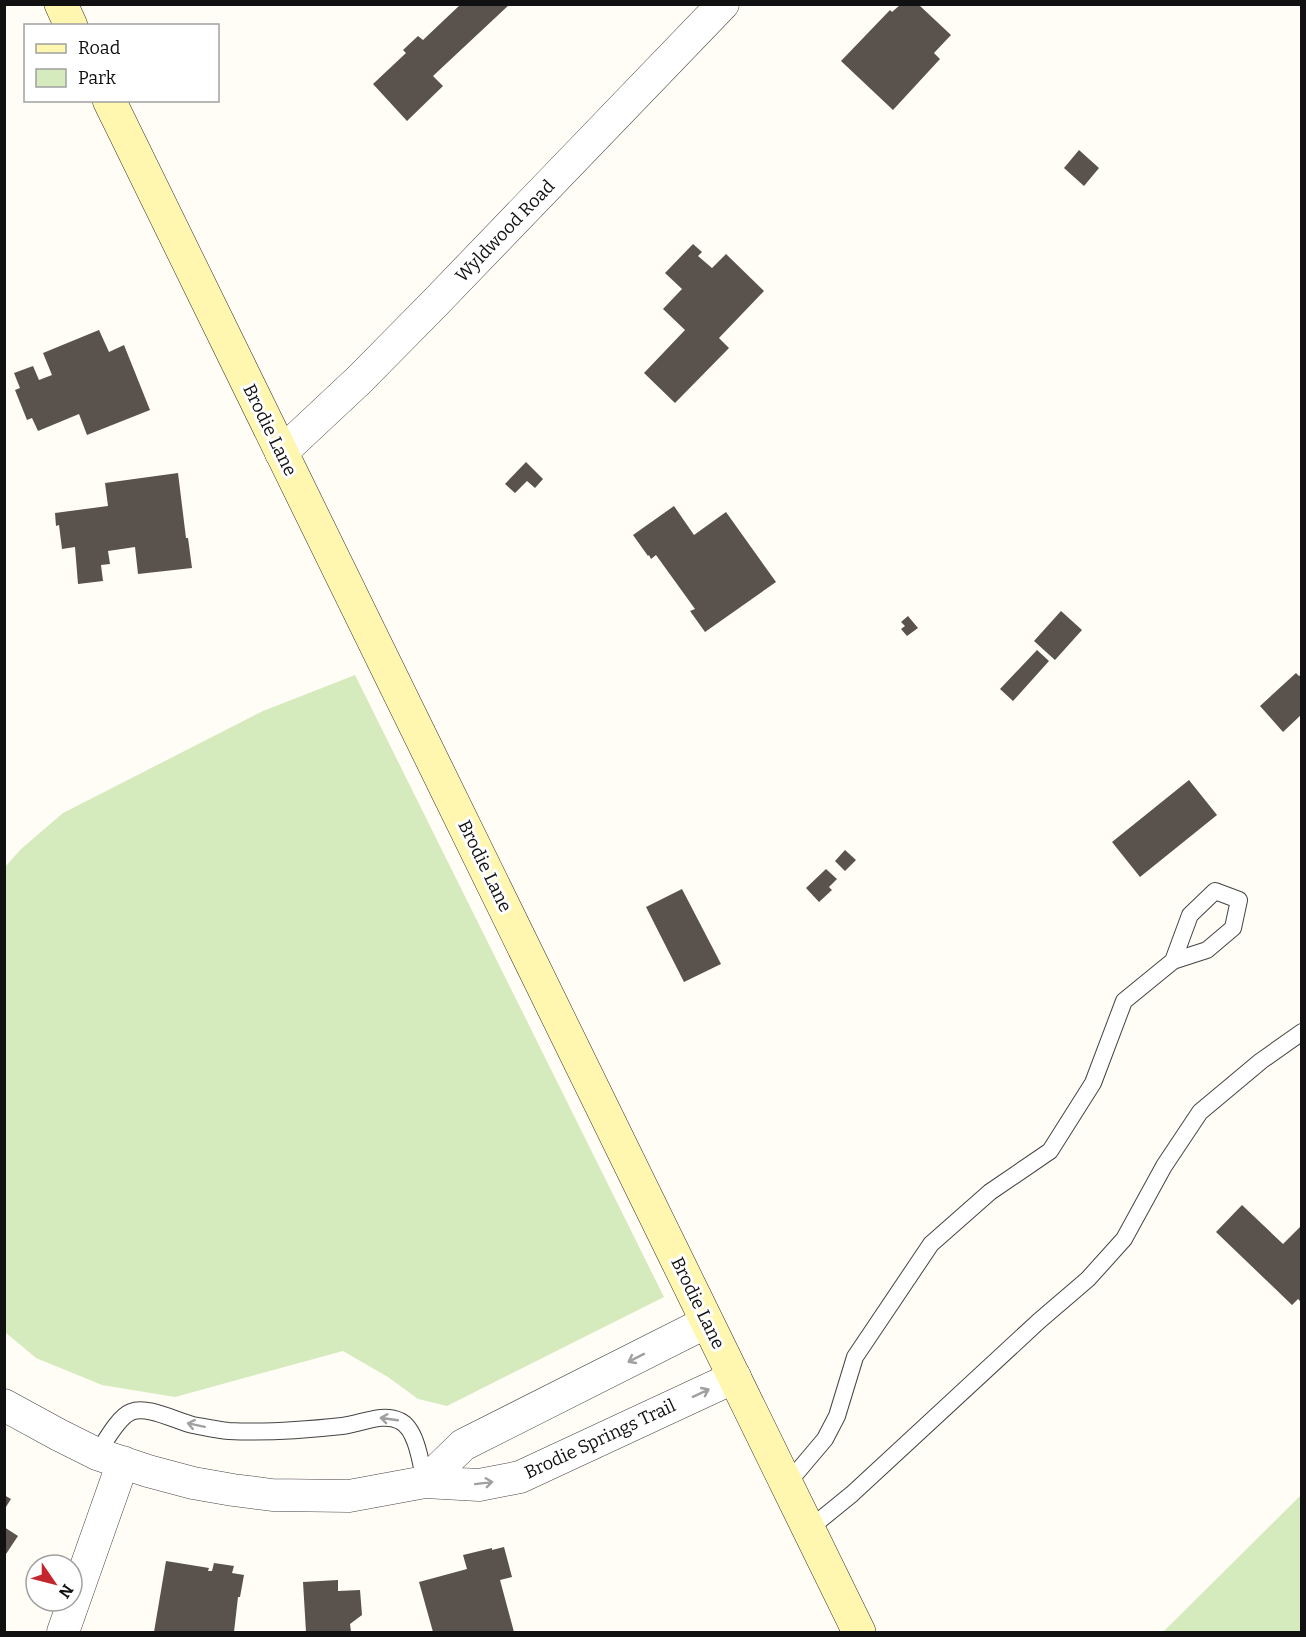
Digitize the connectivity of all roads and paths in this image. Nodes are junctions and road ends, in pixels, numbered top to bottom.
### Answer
1 (61, 4) edge
2 (723, 4) edge
3 (70, 24) edge
4 (110, 102) edge
5 (281, 453) junction
6 (1173, 961) dead end
7 (1302, 1032) edge
8 (707, 1322) junction
9 (735, 1377) junction
10 (4, 1405) edge
11 (110, 1458) junction
12 (425, 1482) junction
13 (788, 1484) junction
14 (809, 1529) junction
15 (63, 1632) edge
16 (859, 1632) edge

1 - 3 main road
2 - 5 street, Wyldwood Road
4 - 5 main road, Brodie Lane
5 - 8 main road, Brodie Lane
6 - 13 lane
7 - 14 lane
8 - 9 main road, Brodie Lane
8 -> 12 street
12 -> 9 street, Brodie Springs Trail
9 - 13 main road, Brodie Lane
10 - 11 street, Brodie Springs Trail
11 - 12 street, Brodie Springs Trail
12 -> 11 lane
11 - 15 street
13 - 14 main road, Brodie Lane
14 - 16 main road, Brodie Lane

